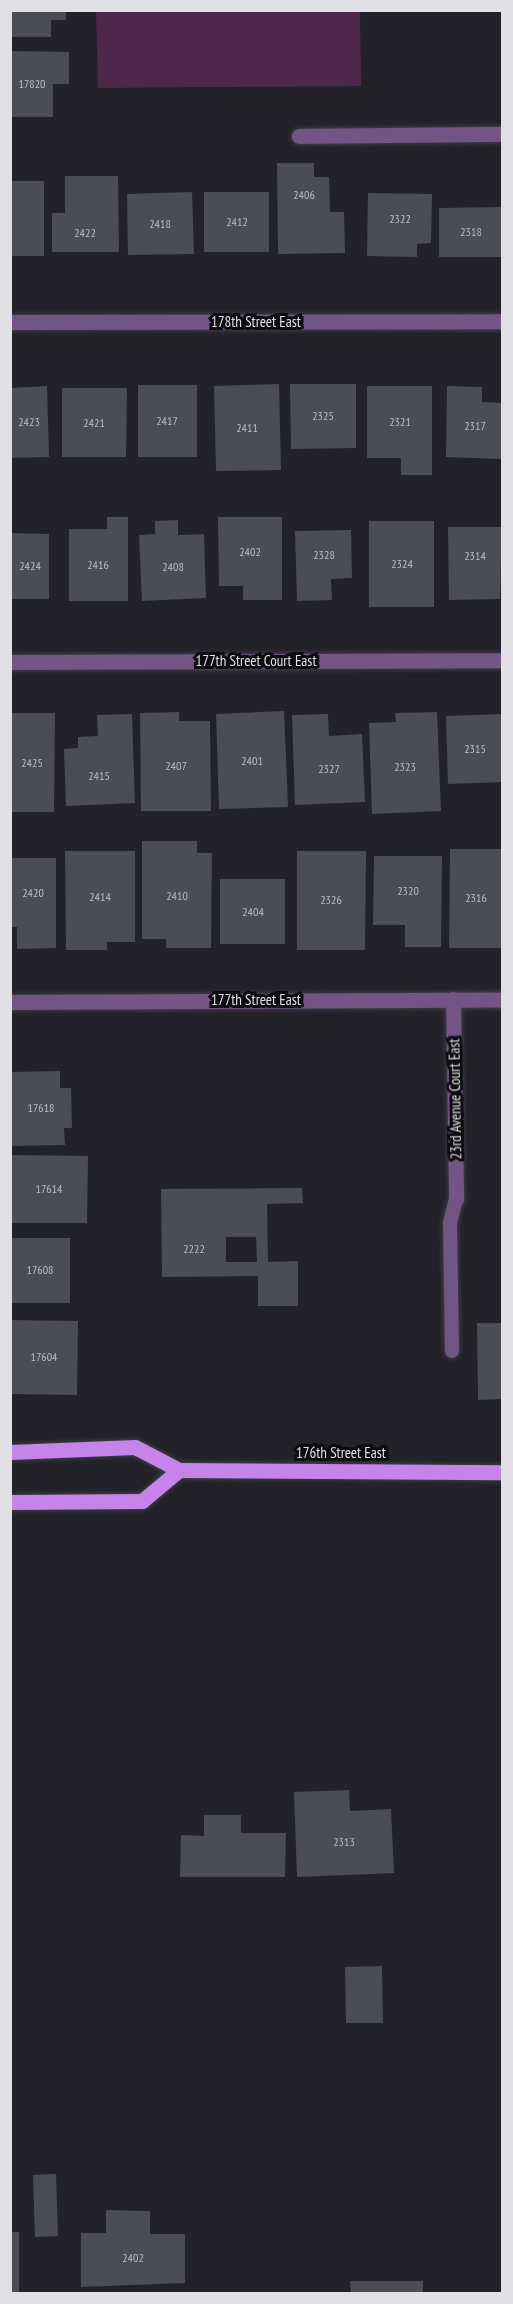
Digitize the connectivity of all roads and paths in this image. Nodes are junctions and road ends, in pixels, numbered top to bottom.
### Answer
1 (502, 134) edge
2 (298, 136) dead end
3 (502, 321) edge
4 (10, 322) edge
5 (502, 660) edge
6 (10, 662) edge
7 (453, 999) junction
8 (502, 999) edge
9 (10, 1002) edge
10 (456, 1198) joint
11 (452, 1351) dead end
12 (10, 1452) edge
13 (179, 1470) junction
14 (502, 1472) edge
15 (10, 1502) edge

1 - 2 street
3 - 4 street, 178th Street East
5 - 6 street, 177th Street Court East
7 - 8 street, 177th Street East
7 - 9 street, 177th Street East
7 - 10 street, 23rd Avenue Court East
10 - 11 lane
12 - 13 main road, 176th Street East
13 - 14 main road, 176th Street East
13 - 15 main road

